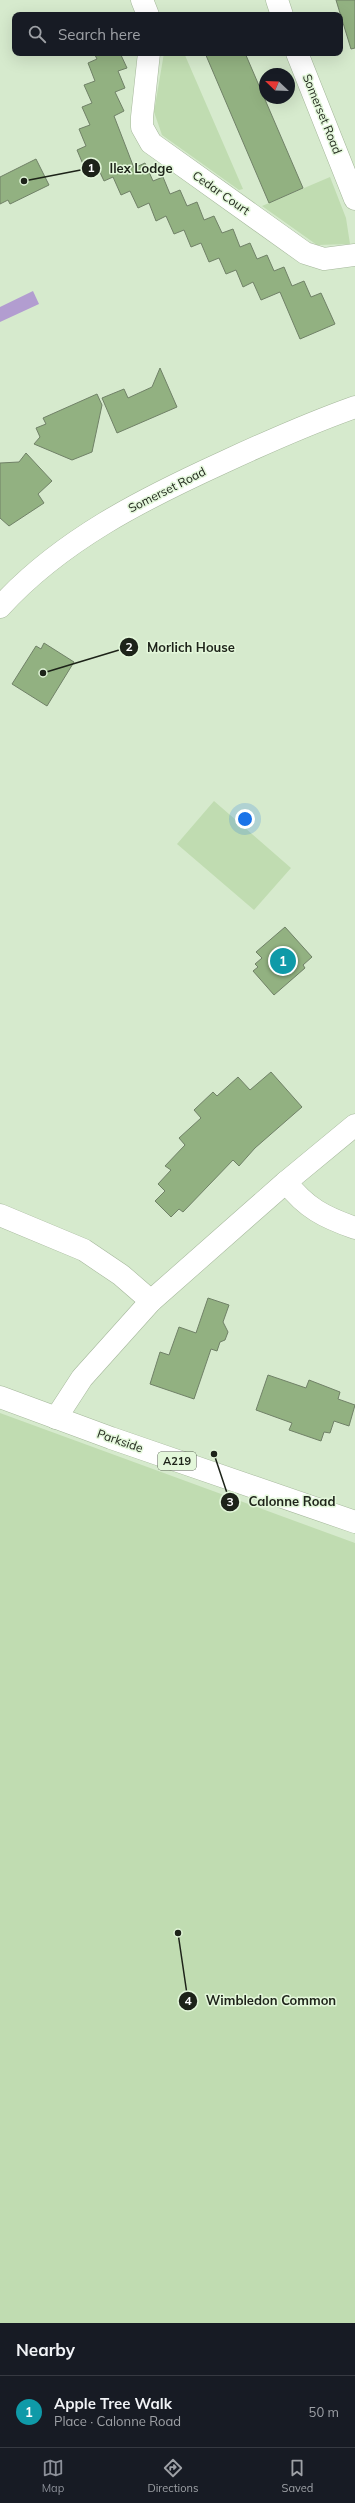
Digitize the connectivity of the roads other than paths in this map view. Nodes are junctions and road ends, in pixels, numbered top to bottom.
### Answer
1 (142, 0) edge
2 (277, 0) edge
3 (147, 12) edge
4 (281, 12) edge
5 (150, 56) edge
6 (298, 56) edge
7 (355, 199) edge
8 (355, 255) edge
9 (355, 407) edge
10 (0, 607) edge
11 (355, 1125) edge
12 (286, 1182) junction
13 (0, 1215) edge
14 (355, 1228) edge
15 (151, 1301) junction
16 (0, 1397) edge
17 (56, 1418) junction
18 (355, 1522) edge

1 - 3 street
2 - 4 street
5 - 8 street, Cedar Court
6 - 7 street, Somerset Road
9 - 10 street, Somerset Road
11 - 12 street
12 - 14 street
12 - 15 street
13 - 15 street
15 - 17 street
16 - 17 street, Parkside / A219
17 - 18 street, Parkside / A219

